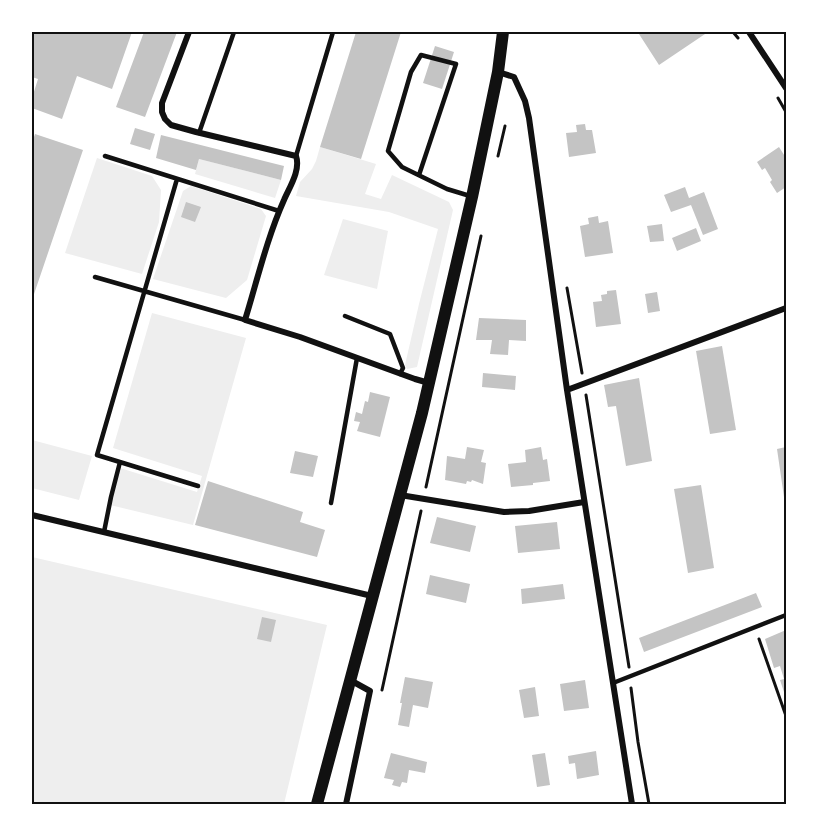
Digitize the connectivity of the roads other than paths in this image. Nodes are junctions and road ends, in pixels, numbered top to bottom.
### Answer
1 (189, 32) edge
2 (234, 32) edge
3 (333, 32) edge
4 (503, 32) edge
5 (749, 32) edge
6 (498, 72) junction
7 (786, 88) edge
8 (199, 133) junction
9 (105, 156) dead end
10 (296, 156) junction
11 (419, 175) junction
12 (177, 179) junction
13 (472, 197) junction
14 (279, 211) junction
15 (94, 277) dead end
16 (144, 291) junction
17 (786, 308) edge
18 (345, 316) dead end
19 (245, 320) junction
20 (357, 358) junction
21 (400, 374) junction
22 (429, 383) junction
23 (567, 390) junction
24 (120, 462) junction
25 (198, 486) dead end
26 (400, 495) junction
27 (584, 502) junction
28 (331, 503) dead end
29 (32, 515) edge
30 (104, 532) junction
31 (373, 596) junction
32 (786, 615) edge
33 (350, 680) junction
34 (613, 683) junction
35 (317, 804) edge
36 (346, 804) edge
37 (632, 804) edge

1 - 8 street
2 - 8 lane
3 - 10 lane
4 - 6 main road
5 - 7 street
6 - 13 main road
6 - 23 street
8 - 10 street
9 - 12 lane
10 - 14 street
11 - 11 lane
11 - 13 lane
12 - 14 lane
12 - 16 lane
13 - 22 main road
14 - 19 street
15 - 16 lane
16 - 19 lane
16 - 24 lane
17 - 23 street
18 - 21 lane
19 - 20 street
20 - 21 street
20 - 28 lane
21 - 22 street
22 - 26 main road
23 - 27 street
24 - 25 lane
24 - 30 lane
26 - 27 street
26 - 31 main road
27 - 34 street
29 - 30 street
30 - 31 street
31 - 33 main road
32 - 34 lane
33 - 35 main road
33 - 36 street
34 - 37 street

